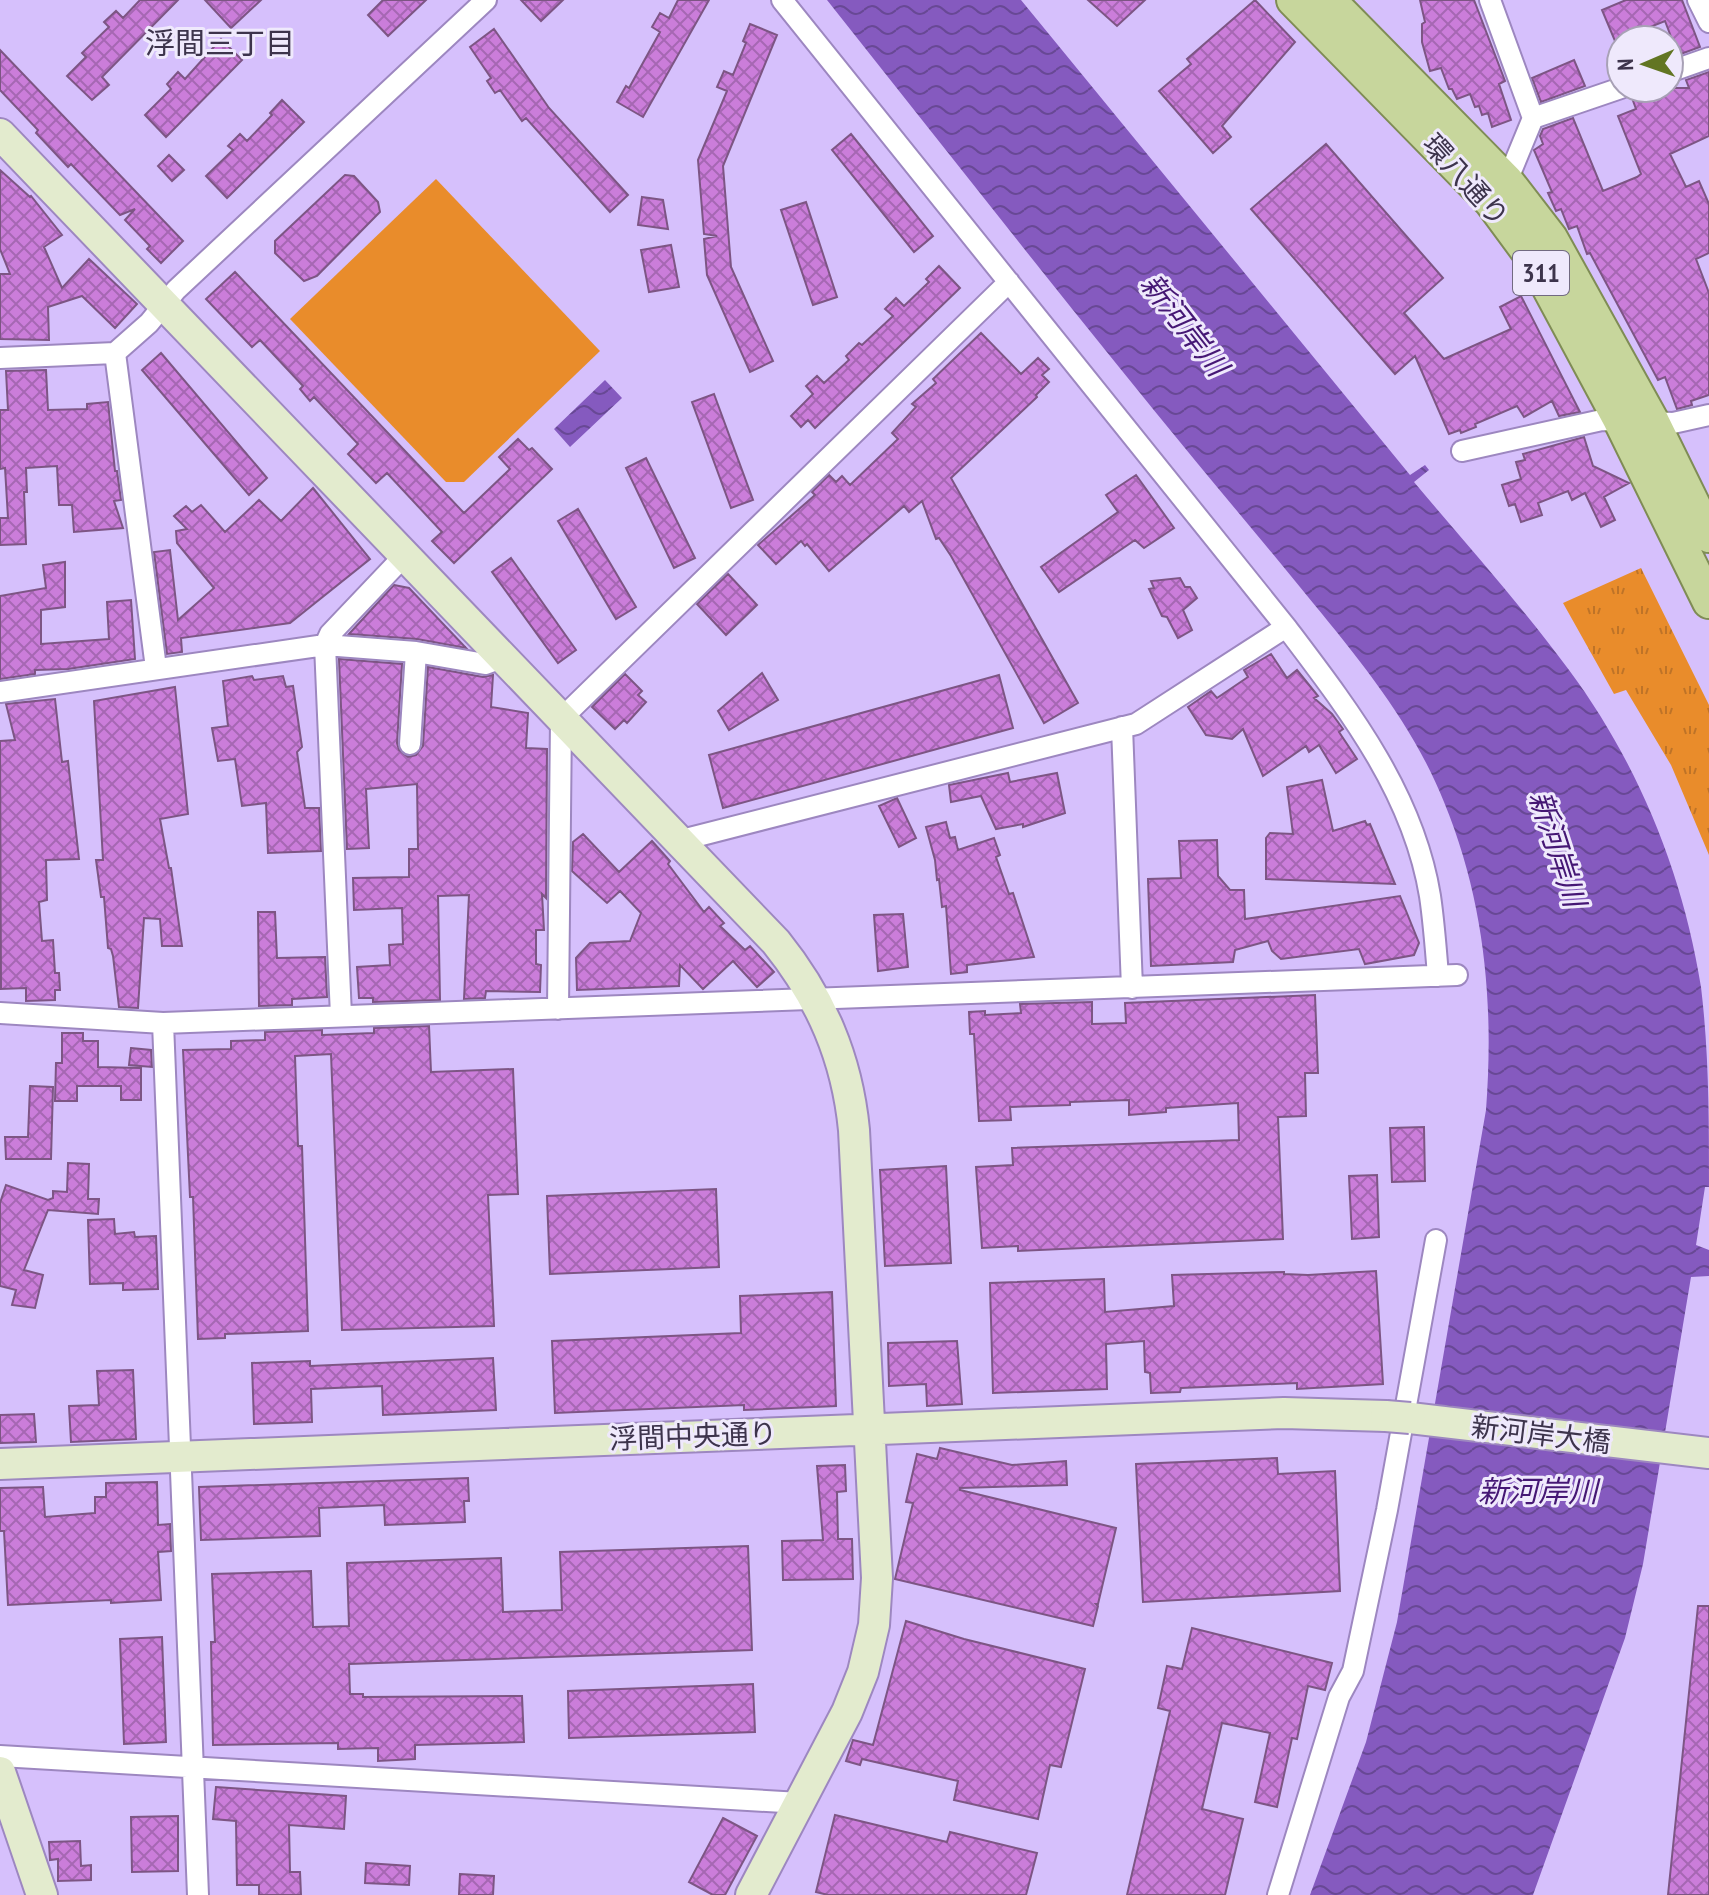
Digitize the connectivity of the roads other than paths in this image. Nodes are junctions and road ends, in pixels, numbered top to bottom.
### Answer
1 (486, 0) edge
2 (782, 0) edge
3 (1293, 0) edge
4 (1329, 0) edge
5 (1490, 0) edge
6 (1698, 0) edge
7 (1709, 22) edge
8 (1709, 58) edge
9 (1685, 66) edge
10 (1605, 93) edge
11 (1533, 118) junction
12 (0, 134) edge
13 (1507, 181) junction
14 (1009, 282) junction
15 (164, 305) junction
16 (115, 353) junction
17 (0, 358) edge
18 (1709, 415) edge
19 (1619, 419) junction
20 (1653, 422) junction
21 (1462, 451) dead end
22 (1709, 536) edge
23 (405, 555) junction
24 (1709, 602) edge
25 (1286, 627) junction
26 (325, 645) junction
27 (416, 652) junction
28 (504, 657) junction
29 (156, 668) junction
30 (0, 692) edge
31 (561, 719) junction
32 (1122, 727) junction
33 (410, 744) dead end
34 (678, 841) junction
35 (1132, 988) junction
36 (816, 1000) junction
37 (558, 1009) junction
38 (0, 1013) edge
39 (341, 1016) junction
40 (163, 1023) junction
41 (1436, 1240) dead end
42 (1386, 1416) joint
43 (869, 1429) junction
44 (1702, 1452) edge
45 (180, 1456) junction
46 (0, 1464) edge
47 (0, 1756) edge
48 (193, 1769) junction
49 (0, 1772) edge
50 (800, 1803) junction
51 (42, 1895) edge
52 (198, 1895) edge
53 (751, 1895) edge
54 (1278, 1895) edge

1 - 15 street
2 - 14 street
3 - 19 main road, 環八通り / 311
4 - 13 main road, 環八通り / 311
5 - 11 street
6 - 7 street
8 - 9 street
10 - 11 street
11 - 13 street
12 - 15 street
13 - 20 main road, 環八通り / 311
14 - 25 street
14 - 31 street
15 - 16 street
15 - 23 street
16 - 17 street
16 - 29 street
18 - 20 street
19 - 20 street
19 - 21 street
19 - 24 main road, 環八通り / 311
20 - 22 main road, 環八通り / 311
23 - 26 street
23 - 28 street
25 - 32 street
25 - 35 street
26 - 27 street
26 - 29 street
26 - 39 street
27 - 28 street
27 - 33 street
28 - 31 street
29 - 30 street
31 - 34 street
31 - 37 street
32 - 34 street
32 - 35 street
34 - 36 street
35 - 36 street
36 - 37 street
36 - 43 street
37 - 39 street
38 - 40 street
39 - 40 street
40 - 45 street
41 - 54 street
42 - 43 street, 浮間中央通り
42 - 44 street, 新河岸大橋, bridge
43 - 45 street, 浮間中央通り
43 - 50 street
45 - 46 street, 浮間中央通り
45 - 48 street
47 - 48 street
48 - 50 street
48 - 52 street
49 - 51 street
50 - 53 street

